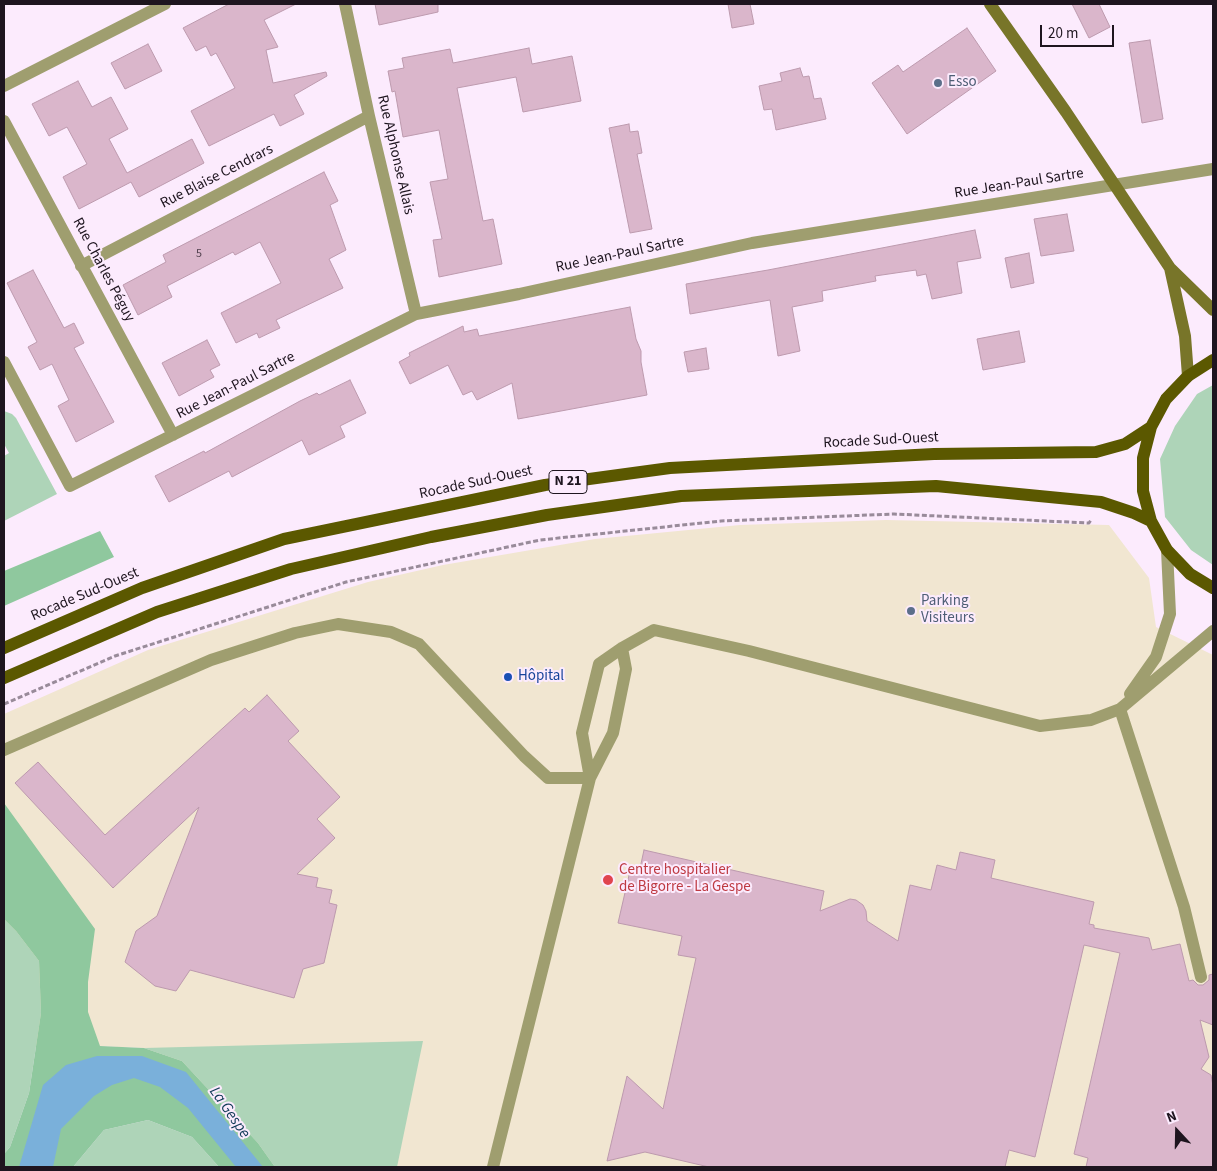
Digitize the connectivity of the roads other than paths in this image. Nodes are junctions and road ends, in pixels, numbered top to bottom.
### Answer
1 (165, 4) edge
2 (345, 4) edge
3 (990, 4) edge
4 (4, 86) edge
5 (369, 116) junction
6 (4, 121) edge
7 (1213, 169) edge
8 (1113, 185) junction
9 (81, 266) junction
10 (1170, 268) junction
11 (1213, 310) edge
12 (416, 314) junction
13 (1213, 360) edge
14 (4, 362) edge
15 (1188, 376) junction
16 (9, 385) edge
17 (1151, 427) junction
18 (173, 435) junction
19 (1151, 521) junction
20 (1167, 550) junction
21 (1213, 588) edge
22 (1213, 631) edge
23 (4, 648) edge
24 (622, 648) junction
25 (4, 678) edge
26 (1120, 709) junction
27 (4, 750) edge
28 (590, 778) junction
29 (1201, 978) dead end
30 (493, 1167) edge

1 - 4 street
2 - 5 street, Rue Alphonse Allais
3 - 8 main road
5 - 9 street, Rue Blaise Cendrars
5 - 12 street, Rue Alphonse Allais
6 - 9 street, Rue Charles Péguy
7 - 8 street, Rue Jean-Paul Sartre
8 - 10 main road
8 - 12 street, Rue Jean-Paul Sartre
9 - 18 street, Rue Charles Péguy
10 - 11 main road
10 - 15 main road
12 - 18 street, Rue Jean-Paul Sartre
13 - 15 main road
14 - 16 street
15 - 17 main road
16 - 18 street, Rue Jean-Paul Sartre
17 - 19 main road
17 - 23 main road, Rocade Sud-Ouest / N 21
19 - 20 main road
19 - 25 main road, N 21
20 - 21 main road
20 - 26 street
22 - 26 street
24 - 26 street
24 - 28 street
24 - 28 street
26 - 29 street
27 - 28 street
28 - 30 street

